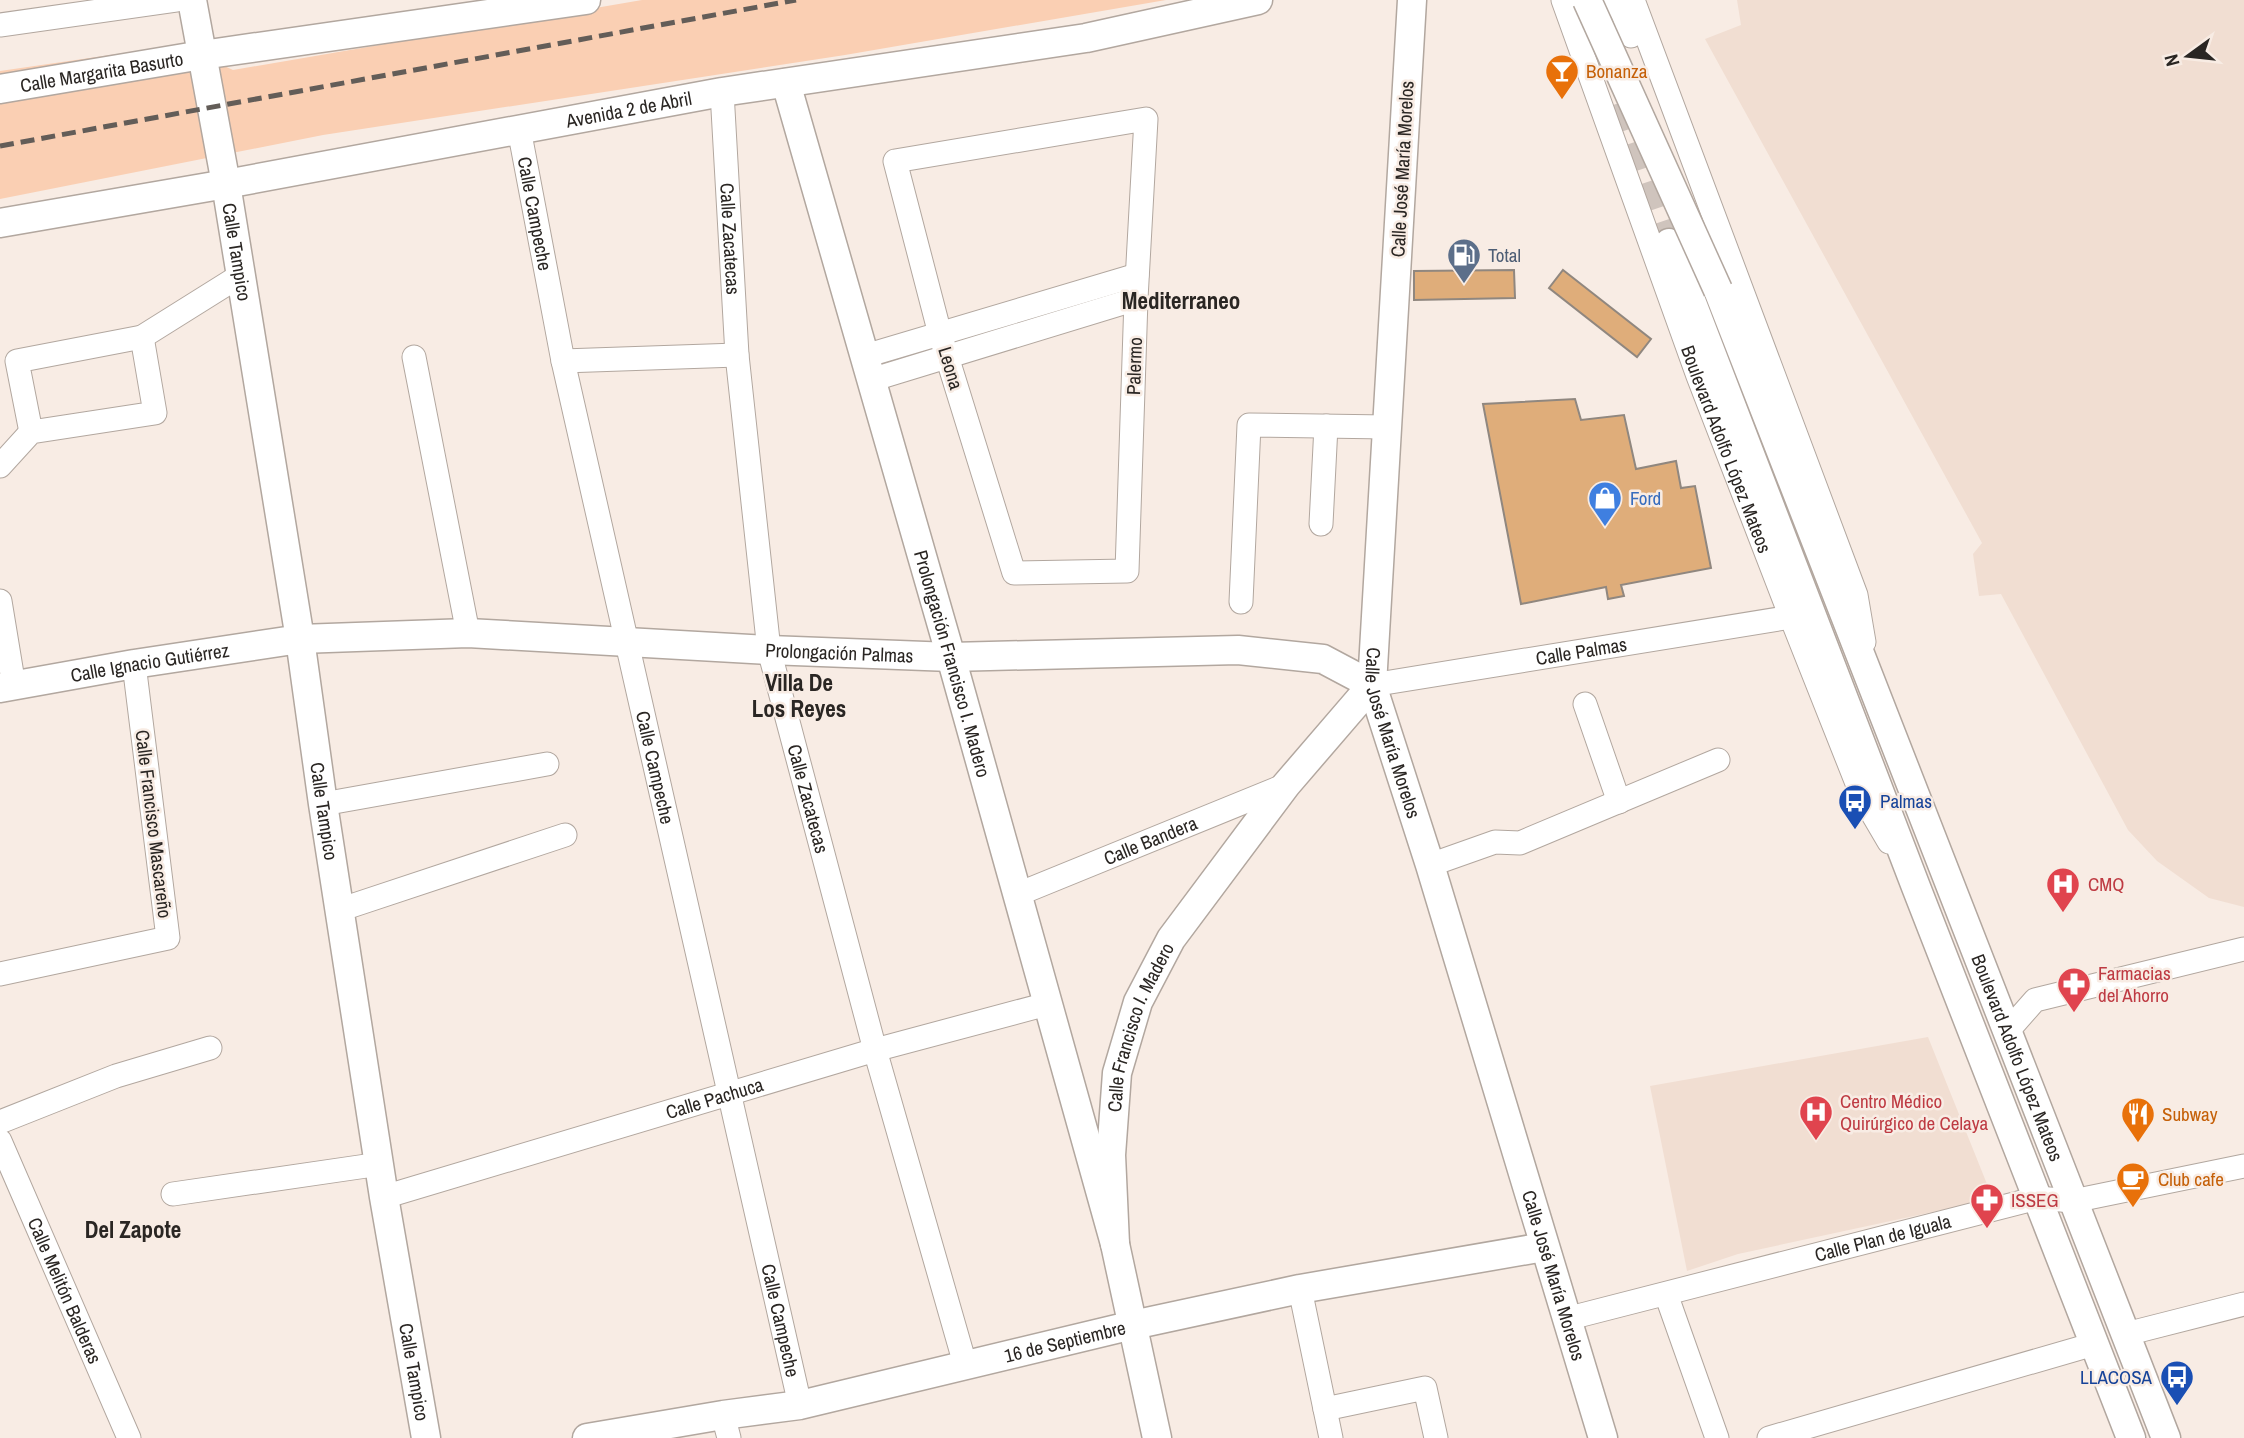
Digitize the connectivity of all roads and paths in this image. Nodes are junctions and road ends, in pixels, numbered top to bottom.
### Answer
1 (176, 0) edge
2 (192, 0) edge
3 (586, 0) edge
4 (1258, 0) edge
5 (1412, 0) edge
6 (1563, 0) edge
7 (1585, 0) edge
8 (1612, 0) edge
9 (1633, 0) edge
10 (0, 25) edge
11 (202, 55) junction
12 (786, 83) junction
13 (1592, 83) junction
14 (0, 89) edge
15 (722, 92) junction
16 (519, 129) junction
17 (895, 160) joint
18 (1695, 164) junction
19 (226, 184) junction
20 (0, 223) edge
21 (1669, 243) tunnel mouth
22 (241, 275) junction
23 (1137, 275) junction
24 (1136, 299) junction
25 (142, 337) junction
26 (944, 345) junction
27 (737, 355) junction
28 (414, 357) dead end
29 (563, 361) junction
30 (868, 368) junction
31 (1326, 426) junction
32 (1387, 427) junction
33 (31, 432) junction
34 (0, 466) edge
35 (1321, 524) dead end
36 (1014, 573) joint
37 (0, 601) edge
38 (1241, 603) dead end
39 (1791, 617) junction
40 (468, 633) junction
41 (300, 639) junction
42 (625, 642) junction
43 (769, 650) junction
44 (951, 657) junction
45 (134, 664) junction
46 (1869, 676) junction
47 (1372, 685) junction
48 (7, 687) edge
49 (1585, 704) dead end
50 (1718, 760) dead end
51 (547, 764) dead end
52 (1286, 785) junction
53 (1619, 802) junction
54 (323, 804) junction
55 (565, 835) dead end
56 (1430, 865) junction
57 (1916, 887) junction
58 (1016, 895) junction
59 (340, 910) junction
60 (2244, 949) edge
61 (0, 974) edge
62 (1047, 1004) junction
63 (2006, 1033) junction
64 (210, 1048) dead end
65 (875, 1050) junction
66 (730, 1095) junction
67 (0, 1122) edge
68 (0, 1141) edge
69 (380, 1164) junction
70 (2244, 1166) edge
71 (173, 1194) dead end
72 (384, 1197) junction
73 (2037, 1198) junction
74 (2073, 1201) junction
75 (1115, 1244) junction
76 (1544, 1247) junction
77 (1300, 1289) junction
78 (1666, 1294) junction
79 (2244, 1304) edge
80 (1566, 1319) junction
81 (1133, 1325) junction
82 (2126, 1334) junction
83 (2094, 1344) junction
84 (965, 1364) junction
85 (800, 1405) junction
86 (1325, 1409) junction
87 (726, 1426) edge
88 (129, 1438) edge
89 (426, 1438) edge
90 (587, 1438) edge
91 (1157, 1438) edge
92 (1331, 1438) edge
93 (1436, 1438) edge
94 (1602, 1438) edge
95 (1717, 1438) edge
96 (1769, 1438) edge
97 (2131, 1438) edge
98 (2166, 1438) edge

1 - 10 street
2 - 11 main road, Calle Tampico
3 - 11 main road, Calle Margarita Basurto
4 - 12 main road, Avenida 2 de Abril
5 - 32 main road, Calle José María Morelos
6 - 13 street, Boulevard Adolfo López Mateos
7 - 13 street
7 - 46 main road, Boulevard Adolfo López Mateos, bridge
8 - 18 street
9 - 18 street, Boulevard Adolfo López Mateos
11 - 14 main road, Calle Margarita Basurto
11 - 19 main road, Calle Tampico
12 - 15 main road, Avenida 2 de Abril
12 - 30 main road, Prolongación Francisco I. Madero
13 - 39 street, Boulevard Adolfo López Mateos
15 - 16 main road, Avenida 2 de Abril
15 - 27 street, Calle Zacatecas
16 - 19 main road, Avenida 2 de Abril
16 - 29 street, Calle Campeche
17 - 23 street, Palermo
17 - 26 street, Leona
18 - 46 street, Boulevard Adolfo López Mateos
19 - 20 main road, Avenida 2 de Abril
19 - 22 main road, Calle Tampico
21 - 57 main road, Boulevard Adolfo López Mateos
22 - 25 street
22 - 41 main road, Calle Tampico
23 - 24 street, Palermo
23 - 26 street
24 - 26 street
24 - 36 street, Palermo
25 - 33 street
25 - 33 street
26 - 30 street
26 - 36 street, Leona
27 - 29 street
27 - 43 street, Calle Zacatecas
28 - 40 street
29 - 42 street, Calle Campeche
30 - 44 main road, Prolongación Francisco I. Madero
31 - 32 street
31 - 35 street
31 - 38 street
32 - 47 main road, Calle José María Morelos
33 - 34 street
37 - 48 street
39 - 47 street, Calle Palmas
39 - 57 street, Boulevard Adolfo López Mateos
40 - 41 main road, Prolongación Palmas
40 - 42 main road, Prolongación Palmas
41 - 45 main road, Calle Ignacio Gutiérrez
41 - 54 main road, Calle Tampico
42 - 43 main road, Prolongación Palmas
42 - 66 street, Calle Campeche
43 - 44 main road, Prolongación Palmas
43 - 65 street, Calle Zacatecas
44 - 47 main road, Prolongación Palmas
44 - 58 main road, Prolongación Francisco I. Madero
45 - 48 main road, Calle Ignacio Gutiérrez
45 - 61 street, Calle Francisco Mascareño
46 - 63 main road, Boulevard Adolfo López Mateos
47 - 52 main road, Calle Francisco I. Madero
47 - 56 main road, Calle José María Morelos
49 - 53 street
50 - 53 street
51 - 54 street
52 - 58 street, Calle Bandera
52 - 75 main road, Calle Francisco I. Madero
53 - 56 street
54 - 59 main road, Calle Tampico
55 - 59 street
56 - 76 main road, Calle José María Morelos
57 - 73 main road, Boulevard Adolfo López Mateos
58 - 62 main road, Prolongación Francisco I. Madero
59 - 69 main road, Calle Tampico
60 - 63 street
62 - 65 street, Calle Pachuca
62 - 75 main road, Prolongación Francisco I. Madero
63 - 74 main road, Boulevard Adolfo López Mateos
64 - 67 street
65 - 66 street, Calle Pachuca
65 - 84 street, Calle Zacatecas
66 - 72 street, Calle Pachuca
66 - 85 street, Calle Campeche
68 - 88 street, Calle Melitón Balderas
69 - 71 street
69 - 72 main road, Calle Tampico
70 - 74 street, Calle Plan de Iguala
72 - 89 main road, Calle Tampico
73 - 74 street, Calle Plan de Iguala
73 - 78 street, Calle Plan de Iguala
73 - 83 main road, Boulevard Adolfo López Mateos
74 - 82 main road, Boulevard Adolfo López Mateos
75 - 81 main road, Calle Francisco I. Madero
76 - 77 main road, 16 de Septiembre
76 - 80 main road, Calle José María Morelos
77 - 81 main road, 16 de Septiembre
77 - 86 street
78 - 80 street, Calle Plan de Iguala
78 - 95 street
79 - 82 street
80 - 94 main road, Calle José María Morelos
81 - 84 main road, 16 de Septiembre
81 - 91 main road, Calle Francisco I. Madero
82 - 98 main road, Boulevard Adolfo López Mateos
83 - 96 street
83 - 97 main road, Boulevard Adolfo López Mateos
84 - 85 main road, 16 de Septiembre
85 - 87 main road, 16 de Septiembre
86 - 92 street
86 - 93 street
87 - 90 main road, 16 de Septiembre

